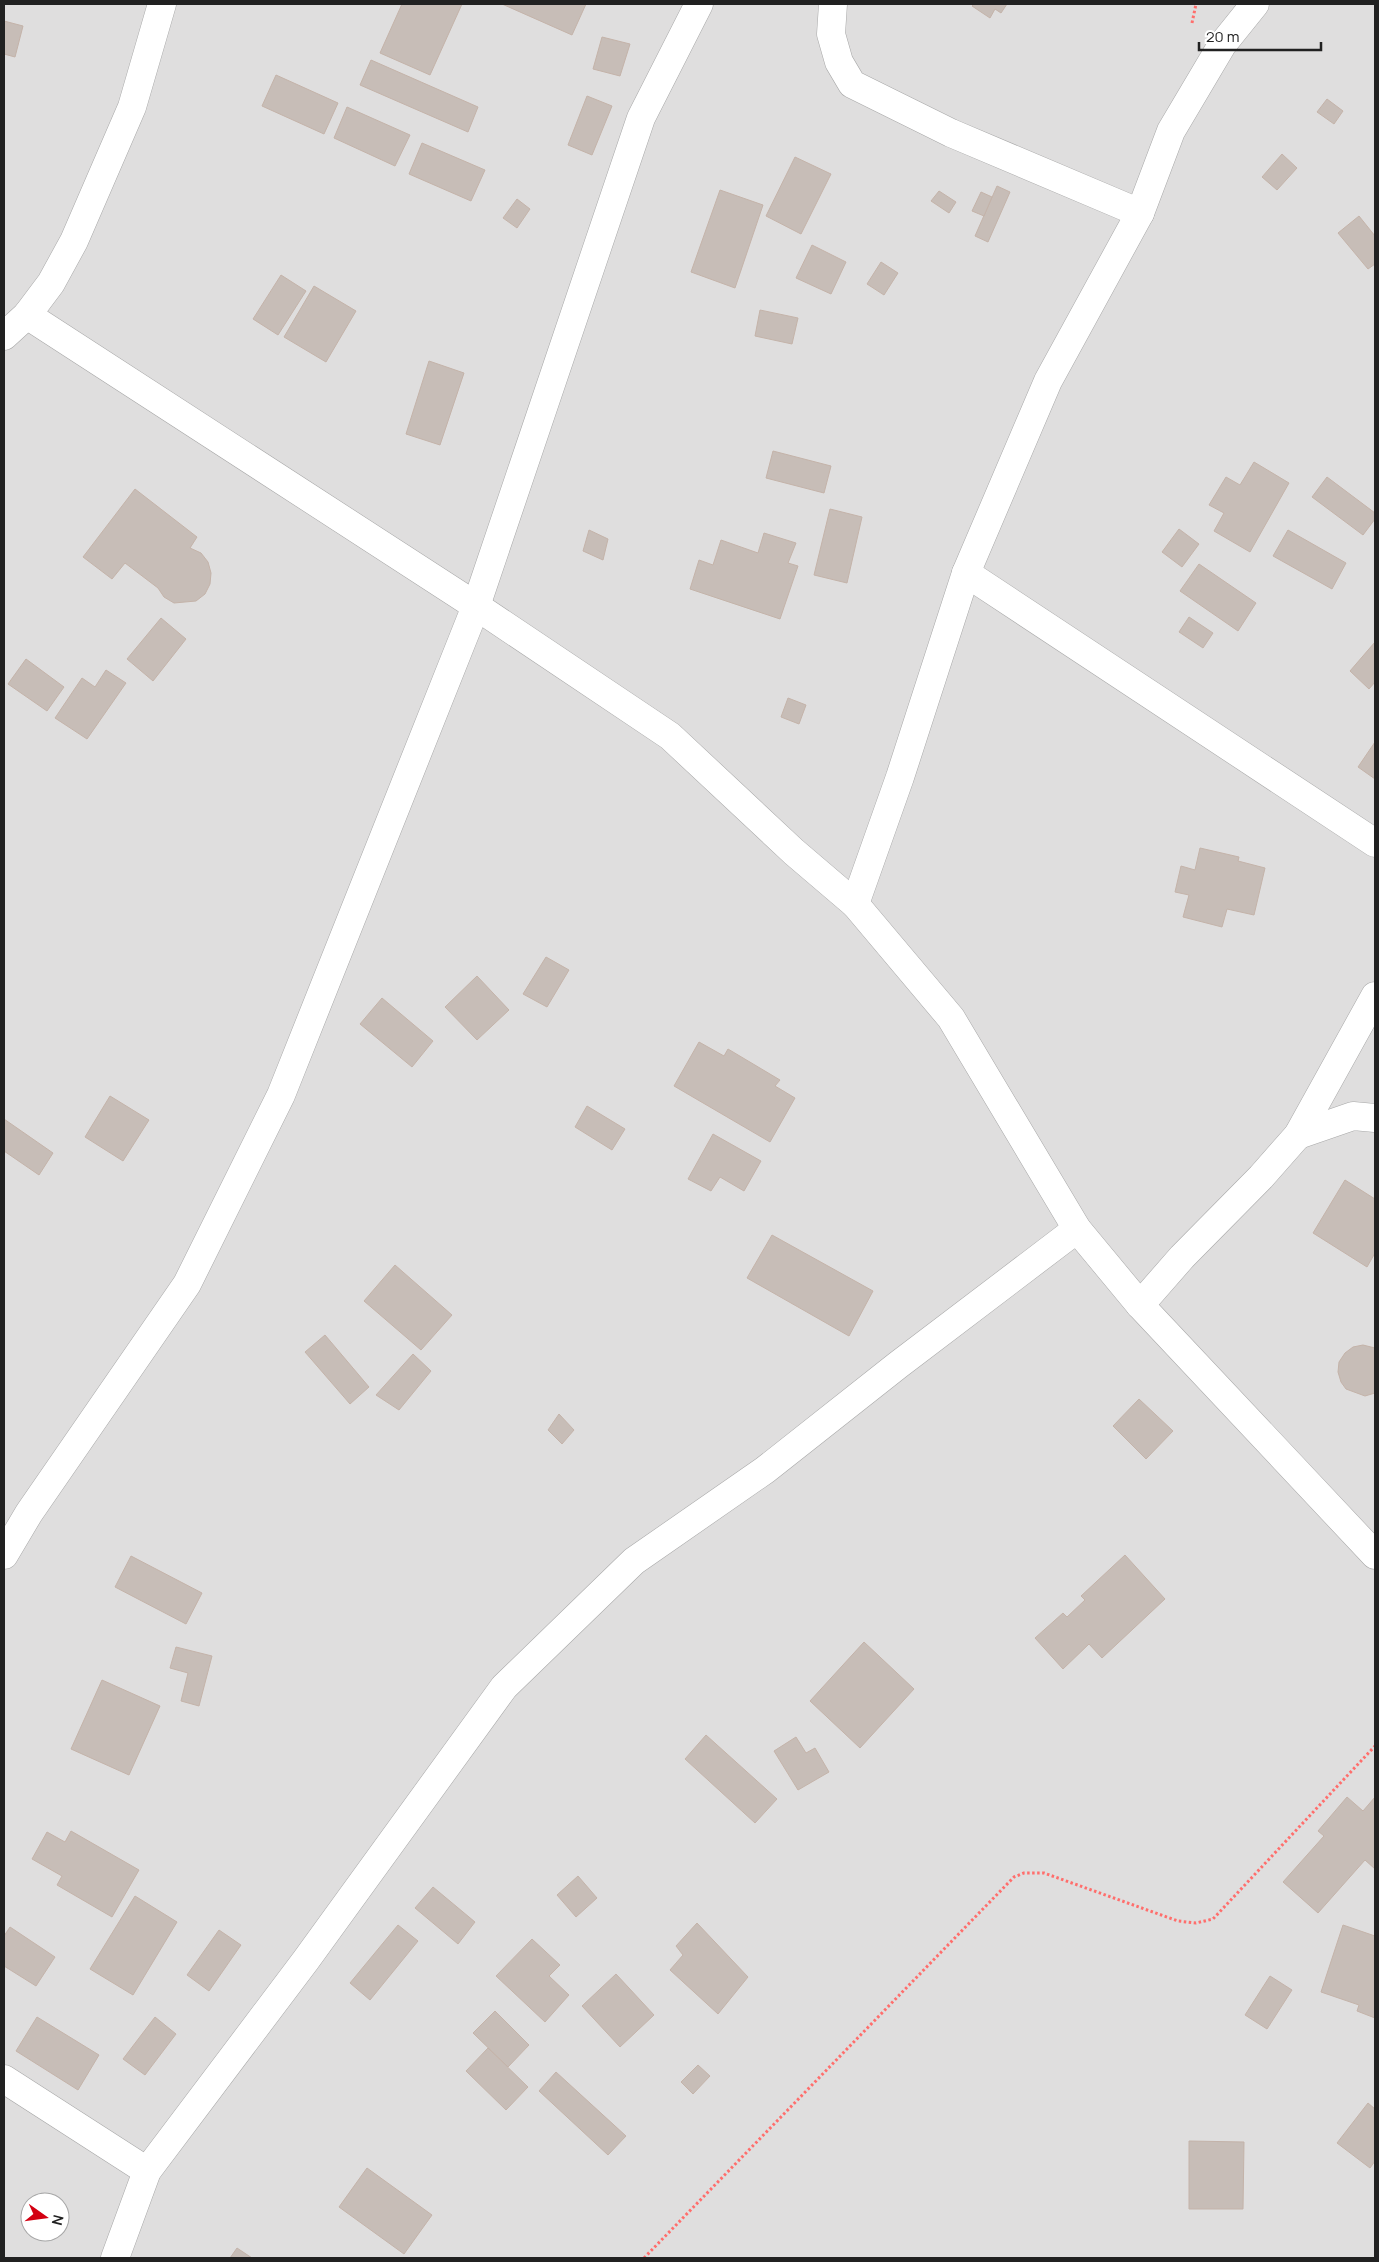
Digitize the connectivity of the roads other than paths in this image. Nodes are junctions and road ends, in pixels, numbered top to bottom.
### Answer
1 (162, 4) edge
2 (699, 4) edge
3 (833, 4) edge
4 (1255, 4) edge
5 (1140, 213) junction
6 (27, 315) junction
7 (4, 336) edge
8 (966, 573) junction
9 (476, 606) junction
10 (1375, 843) edge
11 (855, 904) junction
12 (1375, 996) edge
13 (1375, 1118) edge
14 (1298, 1134) junction
15 (1077, 1230) junction
16 (1140, 1305) junction
17 (4, 1555) edge
18 (1375, 1555) edge
19 (4, 2079) edge
20 (147, 2171) junction
21 (115, 2258) edge

1 - 6 street
2 - 9 street
3 - 5 street
4 - 5 street
5 - 8 street
6 - 7 street
6 - 9 street
8 - 10 street
8 - 11 street
9 - 11 street
9 - 17 street
11 - 15 street
12 - 14 street
13 - 14 street
14 - 16 street
15 - 16 street
15 - 20 street
16 - 18 street
19 - 20 street
20 - 21 street

